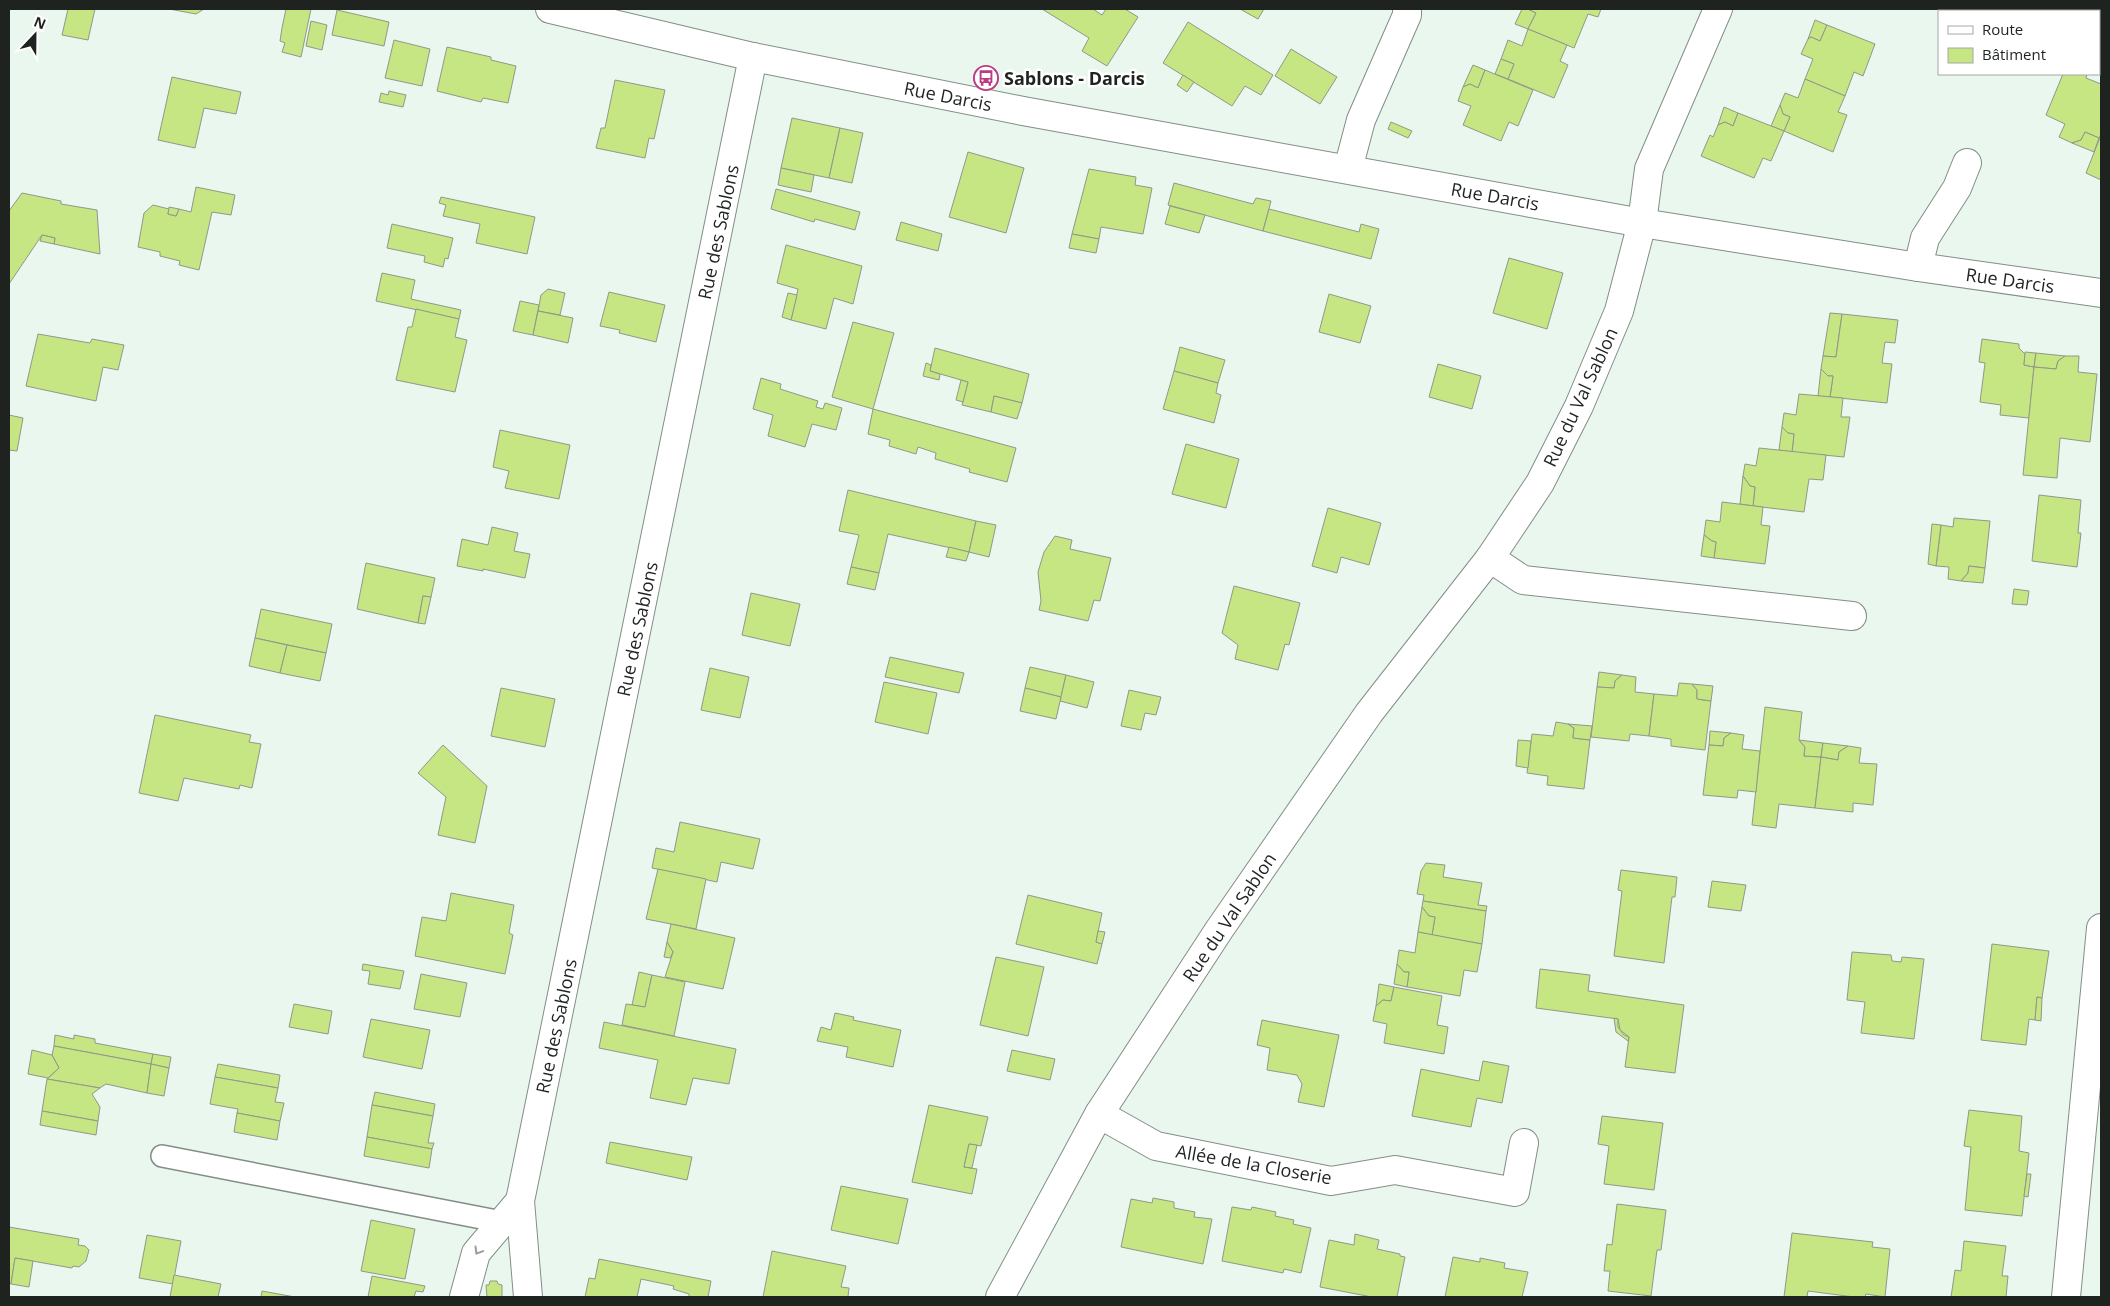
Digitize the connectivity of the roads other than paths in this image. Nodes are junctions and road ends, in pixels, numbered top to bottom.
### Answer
1 (550, 9) edge
2 (1407, 9) edge
3 (1718, 9) edge
4 (753, 57) junction
5 (1967, 163) dead end
6 (1348, 169) junction
7 (1642, 223) junction
8 (1918, 267) junction
9 (2101, 293) edge
10 (1490, 558) junction
11 (1852, 616) dead end
12 (2101, 928) edge
13 (1099, 1114) junction
14 (1524, 1143) dead end
15 (162, 1156) dead end
16 (520, 1201) junction
17 (502, 1222) junction
18 (464, 1297) edge
19 (528, 1297) edge
20 (1000, 1297) edge
21 (2066, 1297) edge

1 - 4 street, Rue Darcis
2 - 6 street
3 - 7 street
4 - 6 street, Rue Darcis
4 - 16 street, Rue des Sablons
5 - 8 street
6 - 7 street, Rue Darcis
7 - 8 street, Rue Darcis
7 - 10 street, Rue du Val Sablon
8 - 9 street, Rue Darcis
10 - 11 street
10 - 13 street, Rue du Val Sablon
12 - 21 street
13 - 14 street, Allée de la Closerie
13 - 20 street, Rue du Val Sablon
15 - 17 lane
16 - 17 street, Rue des Sablons
16 - 19 street, Rue des Sablons
17 -> 18 street, Rue des Sablons

